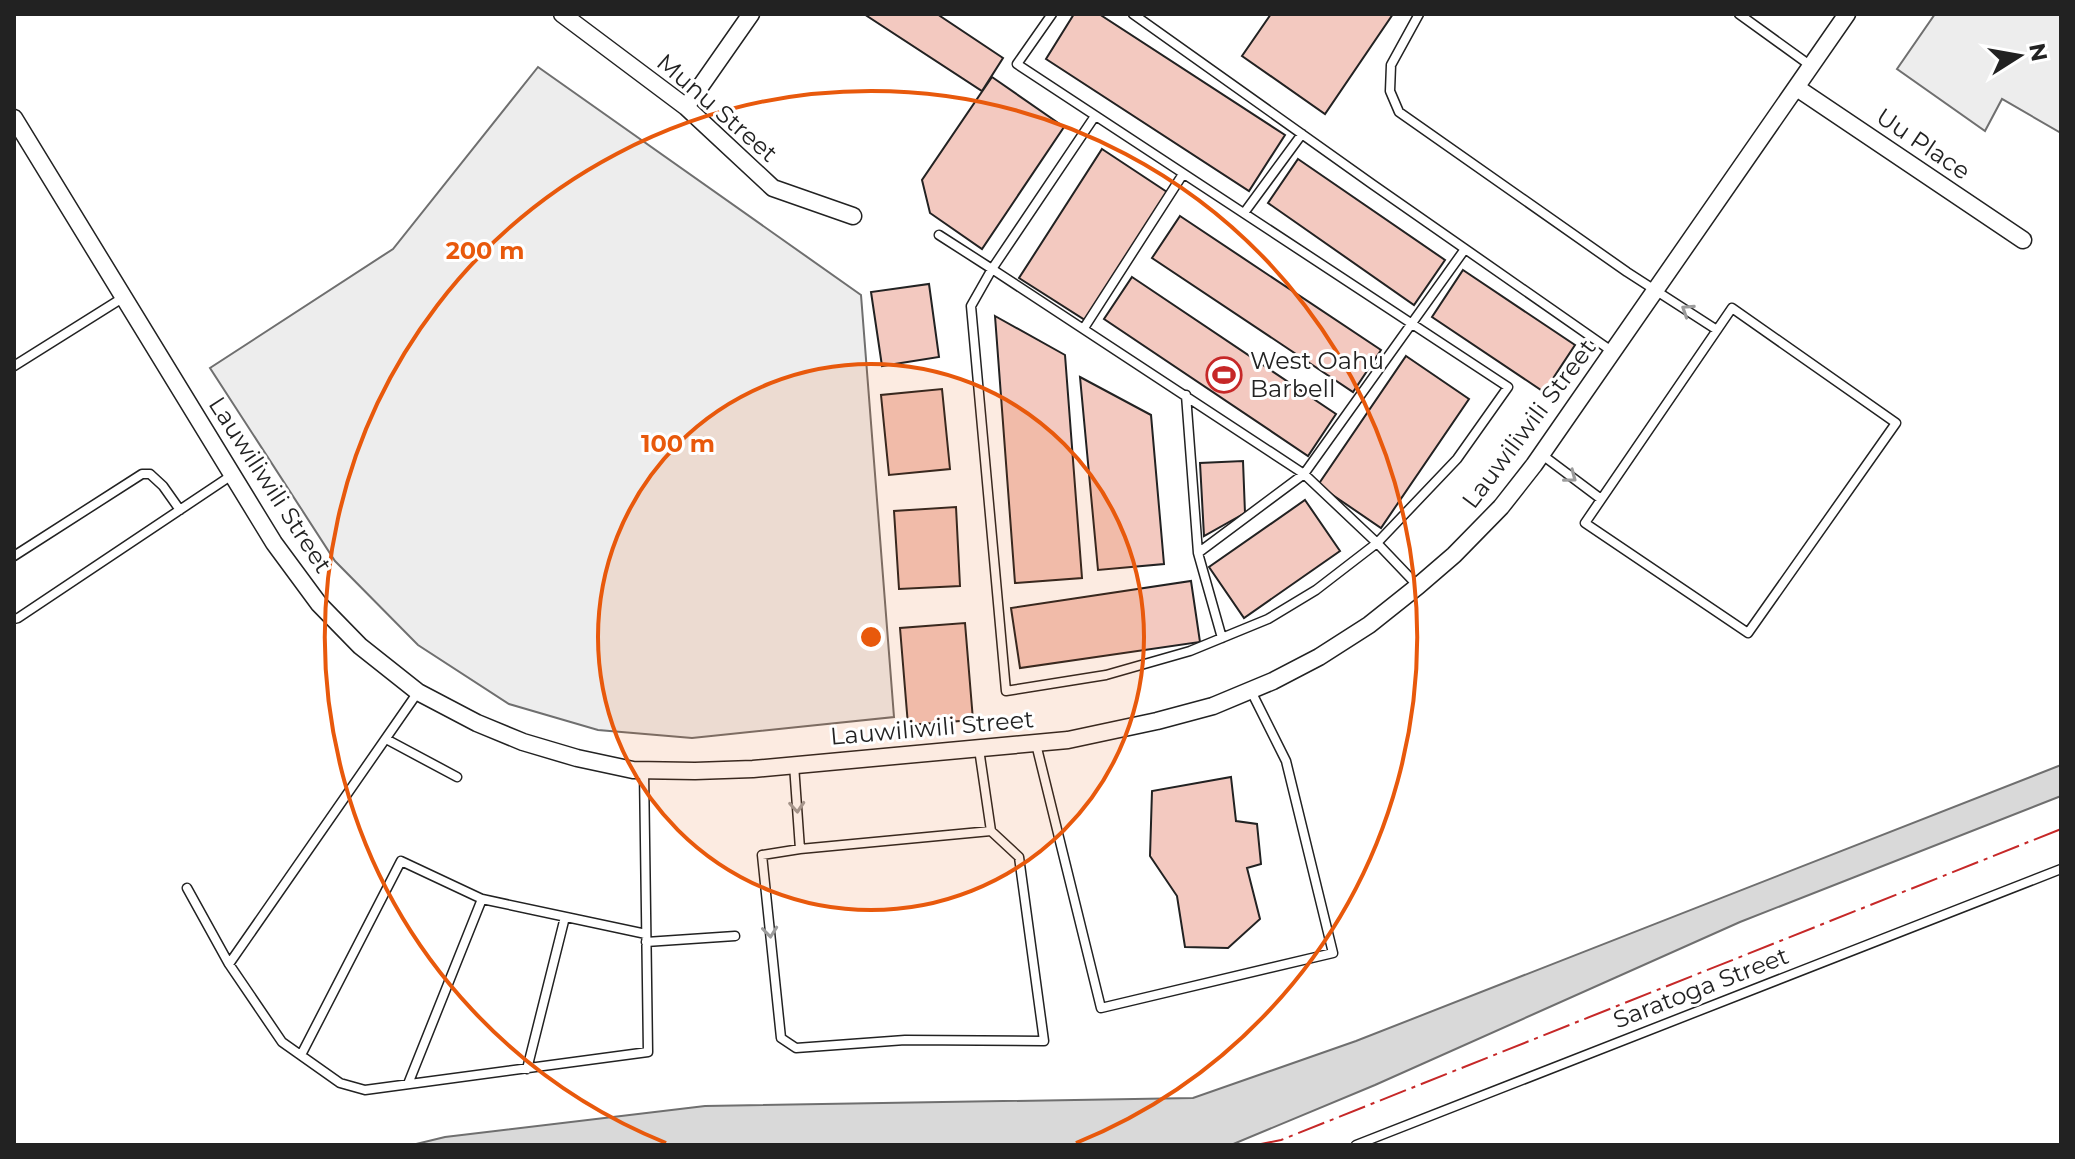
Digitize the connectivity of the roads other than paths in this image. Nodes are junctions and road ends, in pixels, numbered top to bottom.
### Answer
1 (562, 14) edge
2 (751, 14) edge
3 (1052, 14) edge
4 (1133, 14) edge
5 (1419, 14) edge
6 (1739, 14) edge
7 (1847, 14) edge
8 (1811, 66) junction
9 (1797, 88) junction
10 (686, 107) junction
11 (1095, 116) junction
12 (14, 118) edge
13 (1302, 134) junction
14 (1183, 174) junction
15 (1244, 213) junction
16 (853, 216) dead end
17 (939, 235) dead end
18 (2023, 240) dead end
19 (1465, 249) junction
20 (992, 269) junction
21 (1656, 290) junction
22 (124, 297) junction
23 (1412, 323) junction
24 (1084, 328) junction
25 (1717, 330) junction
26 (1613, 352) junction
27 (14, 366) edge
28 (1186, 395) junction
29 (1541, 454) junction
30 (1304, 474) junction
31 (232, 475) junction
32 (1601, 499) junction
33 (180, 510) junction
34 (1377, 543) junction
35 (1198, 553) junction
36 (14, 556) edge
37 (1418, 586) junction
38 (14, 619) edge
39 (1222, 638) junction
40 (1251, 690) junction
41 (418, 692) junction
42 (386, 739) junction
43 (1035, 743) junction
44 (979, 748) junction
45 (794, 765) junction
46 (644, 770) junction
47 (457, 777) dead end
48 (991, 831) junction
49 (800, 849) junction
50 (2061, 869) edge
51 (187, 888) dead end
52 (482, 899) junction
53 (565, 917) junction
54 (735, 936) dead end
55 (646, 938) junction
56 (229, 964) junction
57 (301, 1055) junction
58 (527, 1069) junction
59 (408, 1084) junction
60 (1356, 1145) edge

1 - 10 street, Munu Street
2 - 10 street
3 - 11 lane
4 - 13 lane
5 - 21 lane
6 - 8 lane
7 - 8 street, Lauwiliwili Street
8 - 9 street, Lauwiliwili Street
9 - 18 street, Uu Place
9 - 21 street, Lauwiliwili Street
10 - 16 street, Munu Street
11 - 14 lane
11 - 20 lane
12 - 22 street, Lauwiliwili Street
13 - 15 lane
13 - 19 lane
14 - 15 lane
14 - 24 lane
15 - 23 lane
17 - 20 lane
19 - 23 lane
19 - 26 lane
20 - 24 lane
20 - 39 lane
25 -> 21 lane
21 - 26 street, Lauwiliwili Street
22 - 27 lane
22 - 31 street, Lauwiliwili Street
23 - 30 lane
23 - 34 lane
24 - 28 lane
25 - 32 lane
25 - 32 lane
26 - 29 street, Lauwiliwili Street
28 - 30 lane
28 - 35 lane
29 -> 32 lane
29 - 37 street, Lauwiliwili Street
30 - 34 lane
30 - 35 lane
31 - 33 lane
31 - 41 street, Lauwiliwili Street
33 - 36 lane
33 - 38 lane
34 - 37 lane
34 - 39 lane
35 - 39 lane
37 - 40 street, Lauwiliwili Street
40 - 43 street, Lauwiliwili Street
40 - 43 lane
41 - 42 lane
41 - 46 street, Lauwiliwili Street
42 - 47 lane
42 - 56 lane
43 - 44 street, Lauwiliwili Street
44 - 45 street, Lauwiliwili Street
44 - 48 lane
45 - 46 street, Lauwiliwili Street
45 -> 49 lane
46 - 55 lane
48 - 49 lane
49 -> 48 lane
50 - 60 lane, Saratoga Street
51 - 56 lane
52 - 53 lane
52 - 57 lane
52 - 59 lane
53 - 55 lane
53 - 58 lane
54 - 55 lane
55 - 58 lane
56 - 57 lane
57 - 59 lane
58 - 59 lane

